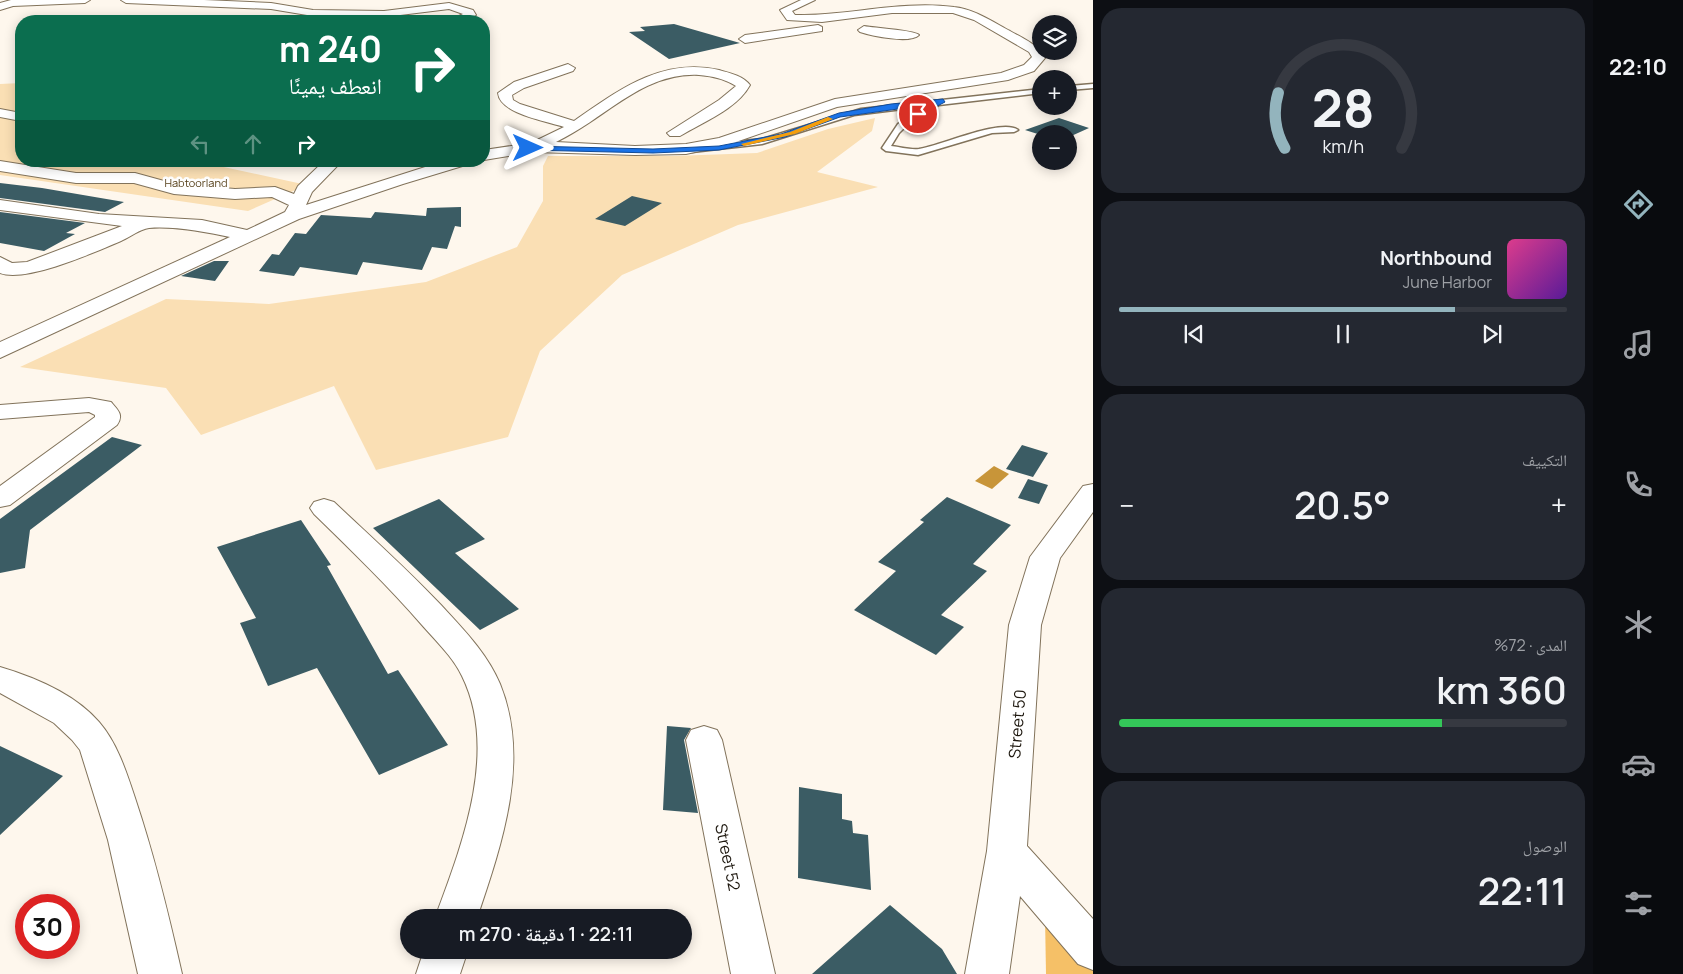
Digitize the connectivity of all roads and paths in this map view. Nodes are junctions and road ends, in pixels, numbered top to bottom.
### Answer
1 (85, 0) edge
2 (126, 0) edge
3 (810, 0) edge
4 (816, 0) edge
5 (826, 0) edge
6 (870, 2) dead end
7 (0, 3) edge
8 (12, 3) junction
9 (0, 7) edge
10 (470, 15) edge
11 (915, 23) junction
12 (879, 28) junction
13 (864, 30) junction
14 (848, 31) dead end
15 (832, 33) dead end
16 (745, 39) dead end
17 (813, 42) dead end
18 (568, 68) dead end
19 (1093, 86) edge
20 (1077, 87) edge
21 (1032, 92) edge
22 (943, 101) junction
23 (0, 113) edge
24 (15, 116) edge
25 (576, 126) junction
26 (1014, 130) dead end
27 (675, 134) dead end
28 (528, 148) junction
29 (688, 149) junction
30 (490, 154) edge
31 (0, 166) edge
32 (136, 167) edge
33 (329, 167) edge
34 (442, 167) edge
35 (298, 203) junction
36 (0, 204) edge
37 (143, 223) junction
38 (246, 235) junction
39 (0, 263) edge
40 (0, 351) edge
41 (0, 412) edge
42 (1093, 492) edge
43 (0, 499) edge
44 (324, 508) dead end
45 (0, 679) edge
46 (704, 740) dead end
47 (1007, 851) junction
48 (459, 909) edge
49 (1093, 950) edge
50 (443, 959) edge
51 (160, 974) edge
52 (438, 974) edge
53 (753, 974) edge
54 (987, 974) edge

1 - 8 street
2 - 10 street
3 - 11 street
4 - 5 street
6 - 11 street
7 - 8 street
8 - 9 street
11 - 12 street
11 - 13 street
11 - 29 street
12 - 13 street
12 - 16 street
13 - 14 street
15 - 17 street
18 - 25 street
19 - 20 lane
21 - 22 lane
22 - 26 lane
22 - 29 lane
23 - 24 street
25 - 27 street
25 - 28 street
28 - 29 street
28 - 30 street
31 - 35 street
32 - 35 street
33 - 35 street
34 - 35 street
35 - 38 street
36 - 37 street
37 - 38 street
37 - 39 street
38 - 40 street
41 - 43 street
42 - 47 street, Street 50
44 - 48 street
45 - 51 street
46 - 53 street, Street 52
47 - 49 street
47 - 54 street, Street 50
50 - 52 street

